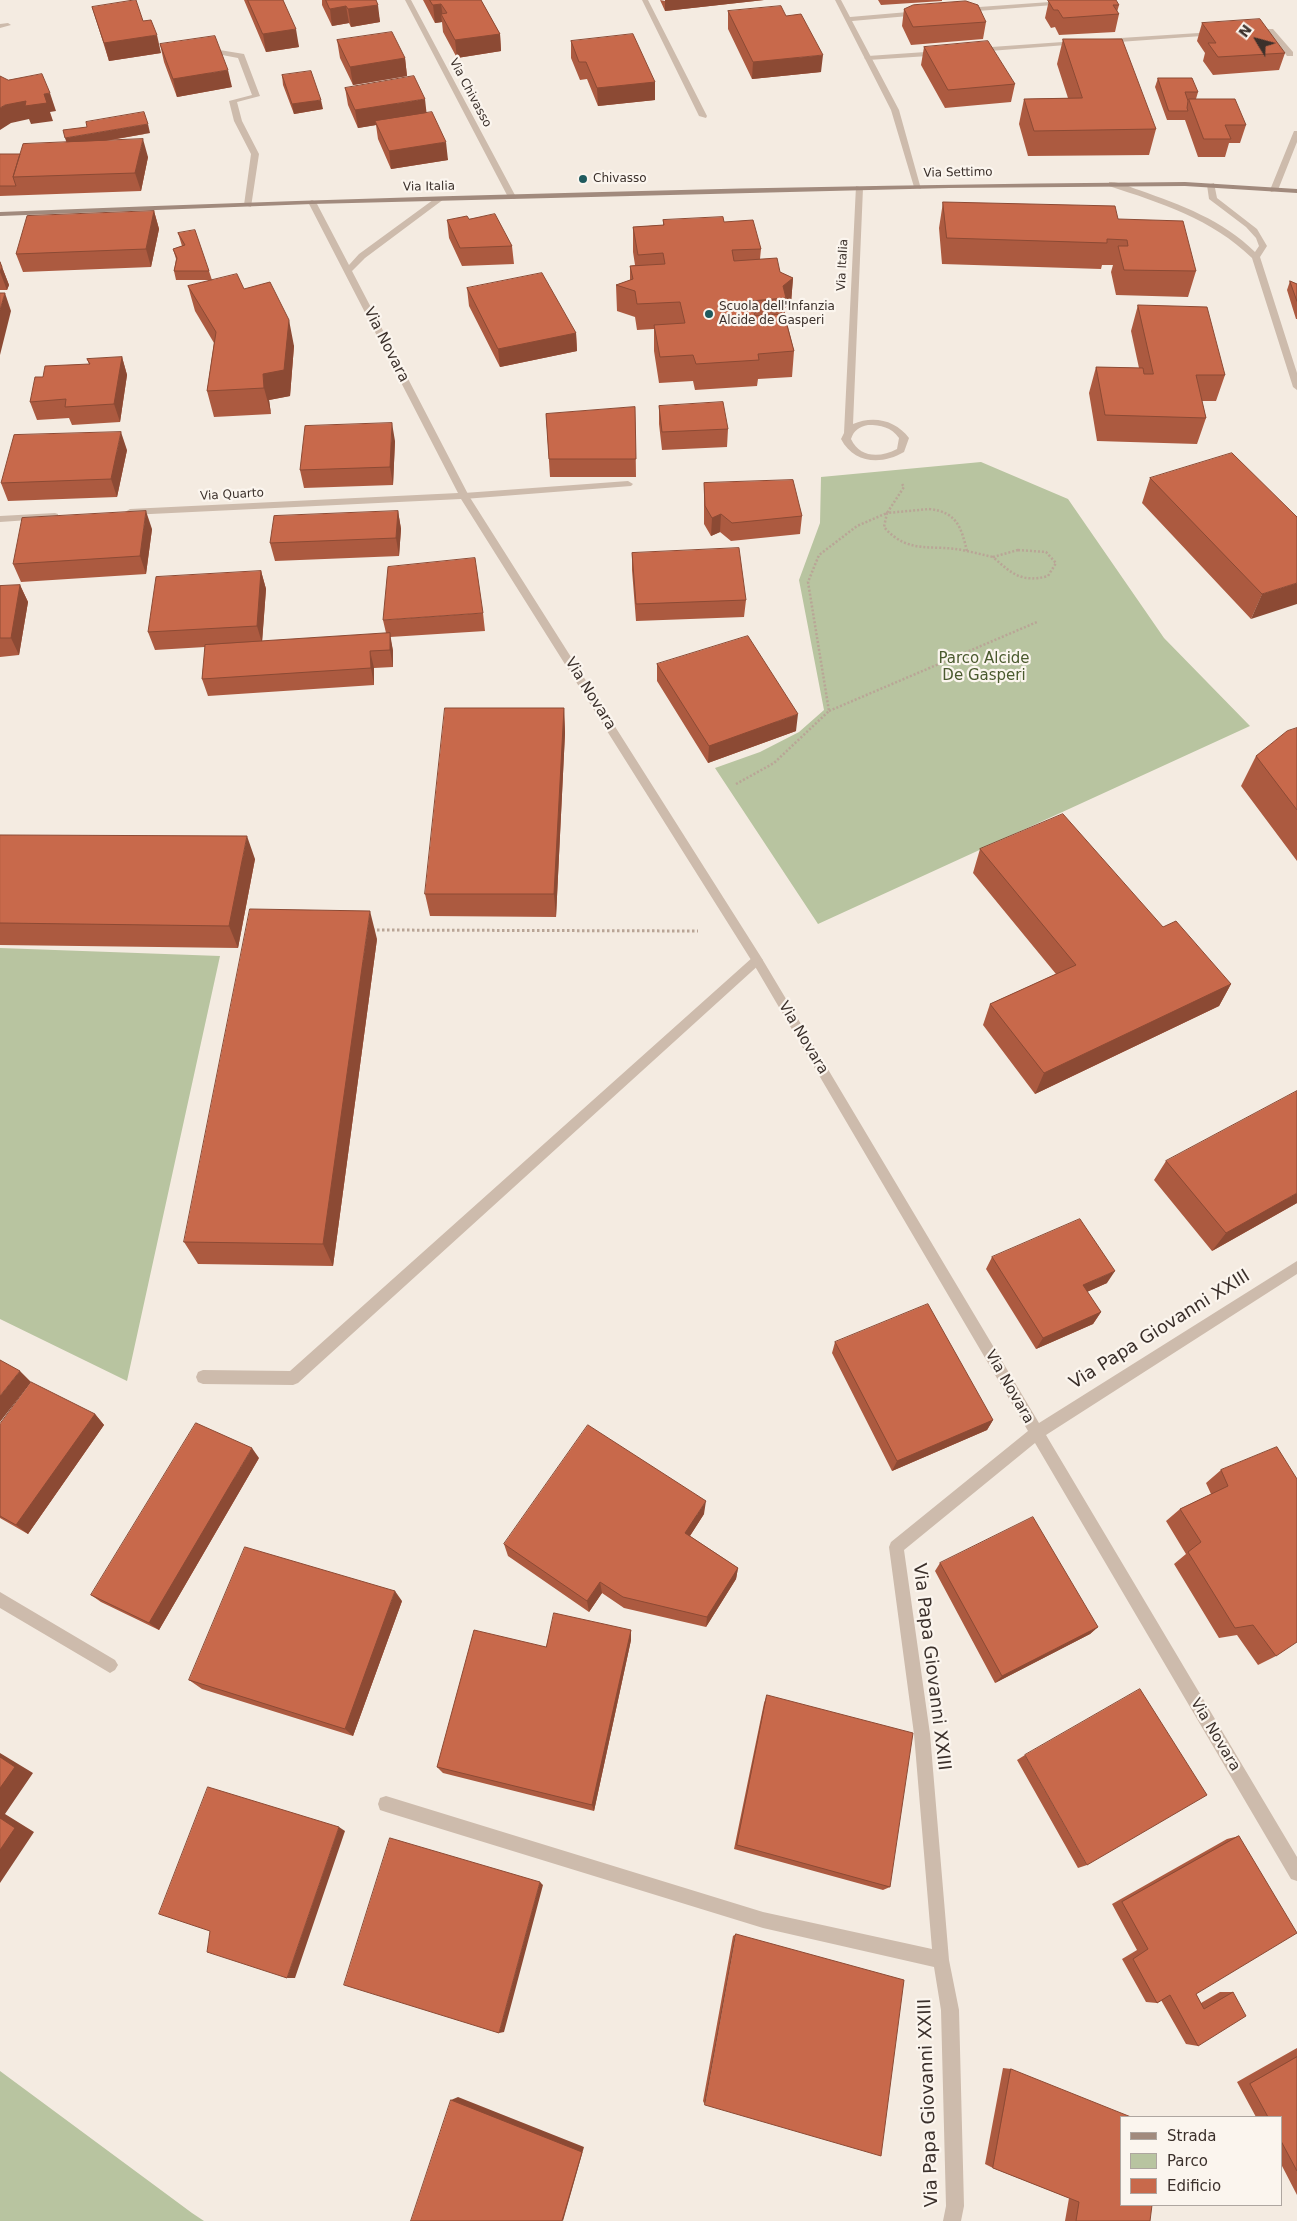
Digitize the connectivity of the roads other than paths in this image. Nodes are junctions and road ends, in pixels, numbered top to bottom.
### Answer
1 (408, 0) edge
2 (645, 0) edge
3 (838, 0) edge
4 (1076, 2) edge
5 (956, 11) edge
6 (927, 13) edge
7 (847, 19) junction
8 (8, 25) dead end
9 (0, 26) edge
10 (1242, 32) edge
11 (1222, 33) edge
12 (1094, 42) edge
13 (1084, 43) edge
14 (192, 49) edge
15 (966, 51) edge
16 (946, 52) edge
17 (1290, 54) dead end
18 (868, 58) junction
19 (703, 116) dead end
20 (1297, 133) edge
21 (1112, 184) junction
22 (1211, 185) junction
23 (918, 187) junction
24 (859, 188) junction
25 (1274, 190) junction
26 (1297, 191) edge
27 (512, 197) junction
28 (440, 199) junction
29 (312, 202) junction
30 (248, 205) junction
31 (0, 214) edge
32 (1256, 257) junction
33 (347, 271) junction
34 (1297, 387) edge
35 (848, 433) junction
36 (628, 484) edge
37 (464, 496) junction
38 (118, 513) edge
39 (69, 515) edge
40 (0, 519) edge
41 (757, 960) junction
42 (1297, 1267) edge
43 (203, 1377) dead end
44 (1036, 1433) junction
45 (0, 1600) edge
46 (110, 1665) dead end
47 (386, 1804) dead end
48 (1297, 1873) edge
49 (941, 1960) junction
50 (952, 2221) edge

1 - 27 street, Via Chivasso
2 - 19 street
3 - 7 street, Via Settimo
4 - 5 street
6 - 7 street
7 - 18 street, Via Settimo
8 - 9 street
10 - 17 street
11 - 12 street
13 - 15 street
14 - 30 street
16 - 18 street
18 - 23 street, Via Settimo
20 - 25 street
21 - 22 street, Via Settimo
21 - 23 street, Via Settimo
21 - 32 street, Via Settimo
22 - 25 street, Via Settimo
22 - 32 street, Via Settimo
23 - 24 street, Via Italia
24 - 27 street, Via Italia
24 - 35 street, Via Italia
25 - 26 street, Via Settimo
27 - 28 street, Via Italia
28 - 29 street, Via Italia
28 - 33 street
29 - 30 street, Via Italia
29 - 33 street, Via Novara
30 - 31 street, Via Italia
32 - 34 street, Via Settimo
33 - 37 street, Via Novara
35 - 35 street, Via Italia
36 - 37 street, Via Quarto
37 - 38 street, Via Quarto
37 - 41 street, Via Novara
39 - 40 street
41 - 43 street
41 - 44 street, Via Novara
42 - 44 street, Via Papa Giovanni XXIII
44 - 48 street, Via Novara
44 - 49 street, Via Papa Giovanni XXIII
45 - 46 street
47 - 49 street
49 - 50 street, Via Papa Giovanni XXIII

